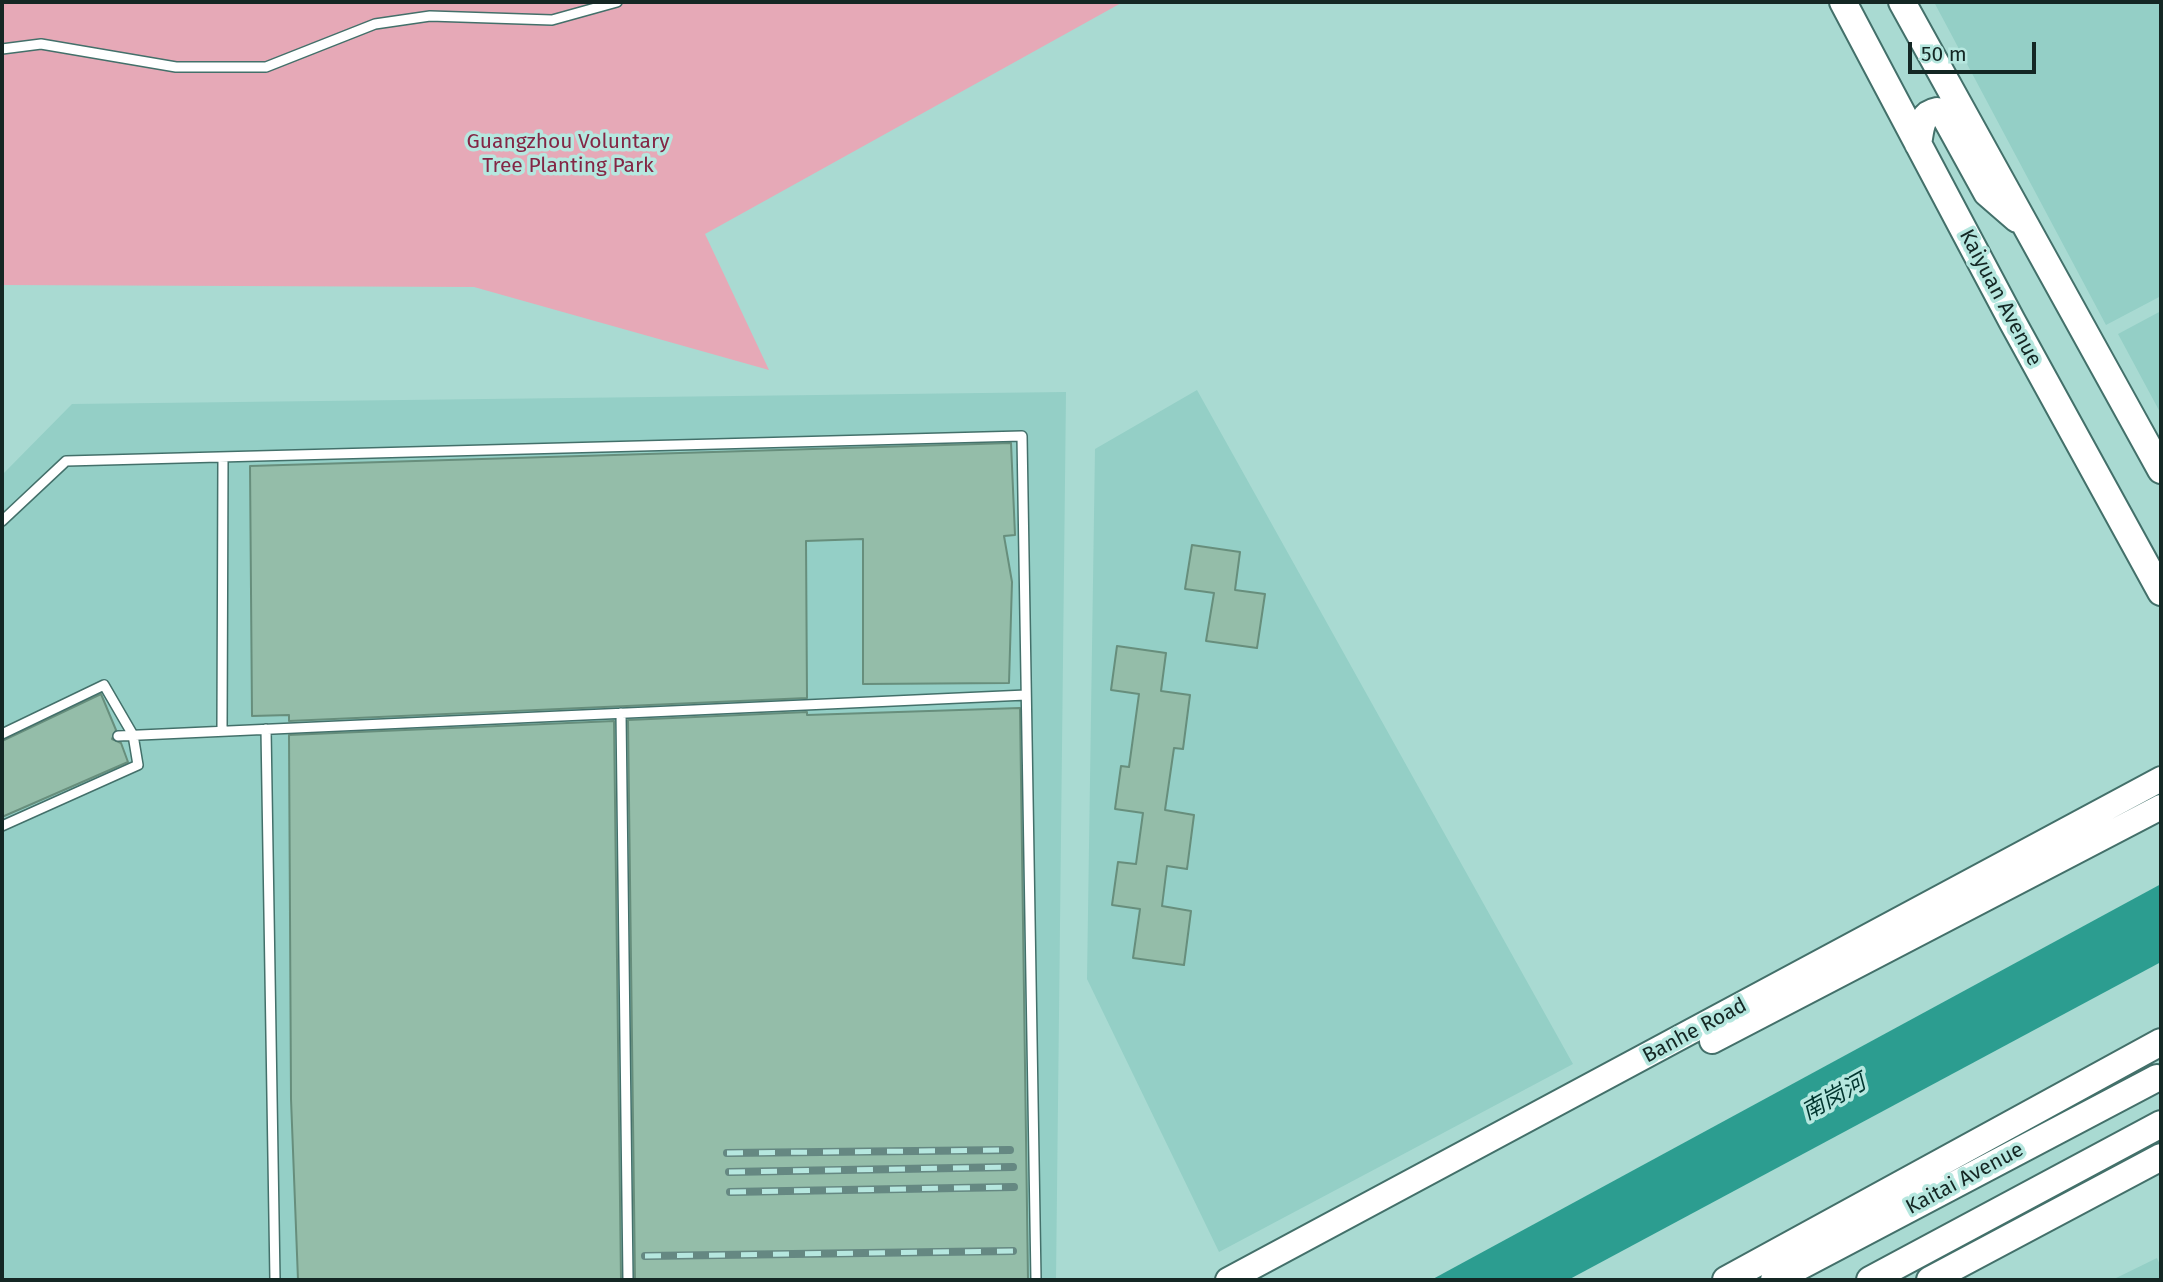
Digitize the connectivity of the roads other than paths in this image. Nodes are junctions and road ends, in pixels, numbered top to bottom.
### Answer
1 (617, 2) edge
2 (1843, 2) edge
3 (1902, 2) edge
4 (2, 49) edge
5 (1918, 144) junction
6 (2031, 232) junction
7 (223, 457) junction
8 (2161, 470) edge
9 (2, 521) edge
10 (2161, 592) edge
11 (1026, 695) junction
12 (621, 713) junction
13 (266, 729) junction
14 (222, 730) junction
15 (2, 734) edge
16 (133, 734) junction
17 (118, 736) dead end
18 (2161, 779) edge
19 (2161, 807) edge
20 (2, 826) edge
21 (2161, 1042) edge
22 (2157, 1078) dead end
23 (2161, 1124) edge
24 (2161, 1157) edge
25 (275, 1280) edge
26 (628, 1280) edge
27 (1036, 1280) edge
28 (1228, 1280) edge
29 (1263, 1280) edge
30 (1726, 1280) edge
31 (1773, 1280) edge
32 (1870, 1280) edge
33 (1930, 1280) edge

1 - 4 lane
2 - 5 main road, Kaiyuan Avenue
3 - 6 main road
5 - 6 main road
5 - 10 main road, Kaiyuan Avenue
6 - 8 main road
7 - 9 lane
7 - 11 lane
7 - 14 lane
11 - 12 lane
11 - 27 lane
12 - 13 lane
12 - 26 lane
13 - 14 lane
13 - 25 lane
14 - 16 lane
15 - 16 lane
16 - 17 lane
16 - 20 lane
18 - 28 street, Banhe Road
19 - 29 street, Banhe Road
21 - 30 main road
22 - 31 main road, Kaitai Avenue
23 - 32 main road, Kaitai Avenue
24 - 33 main road

